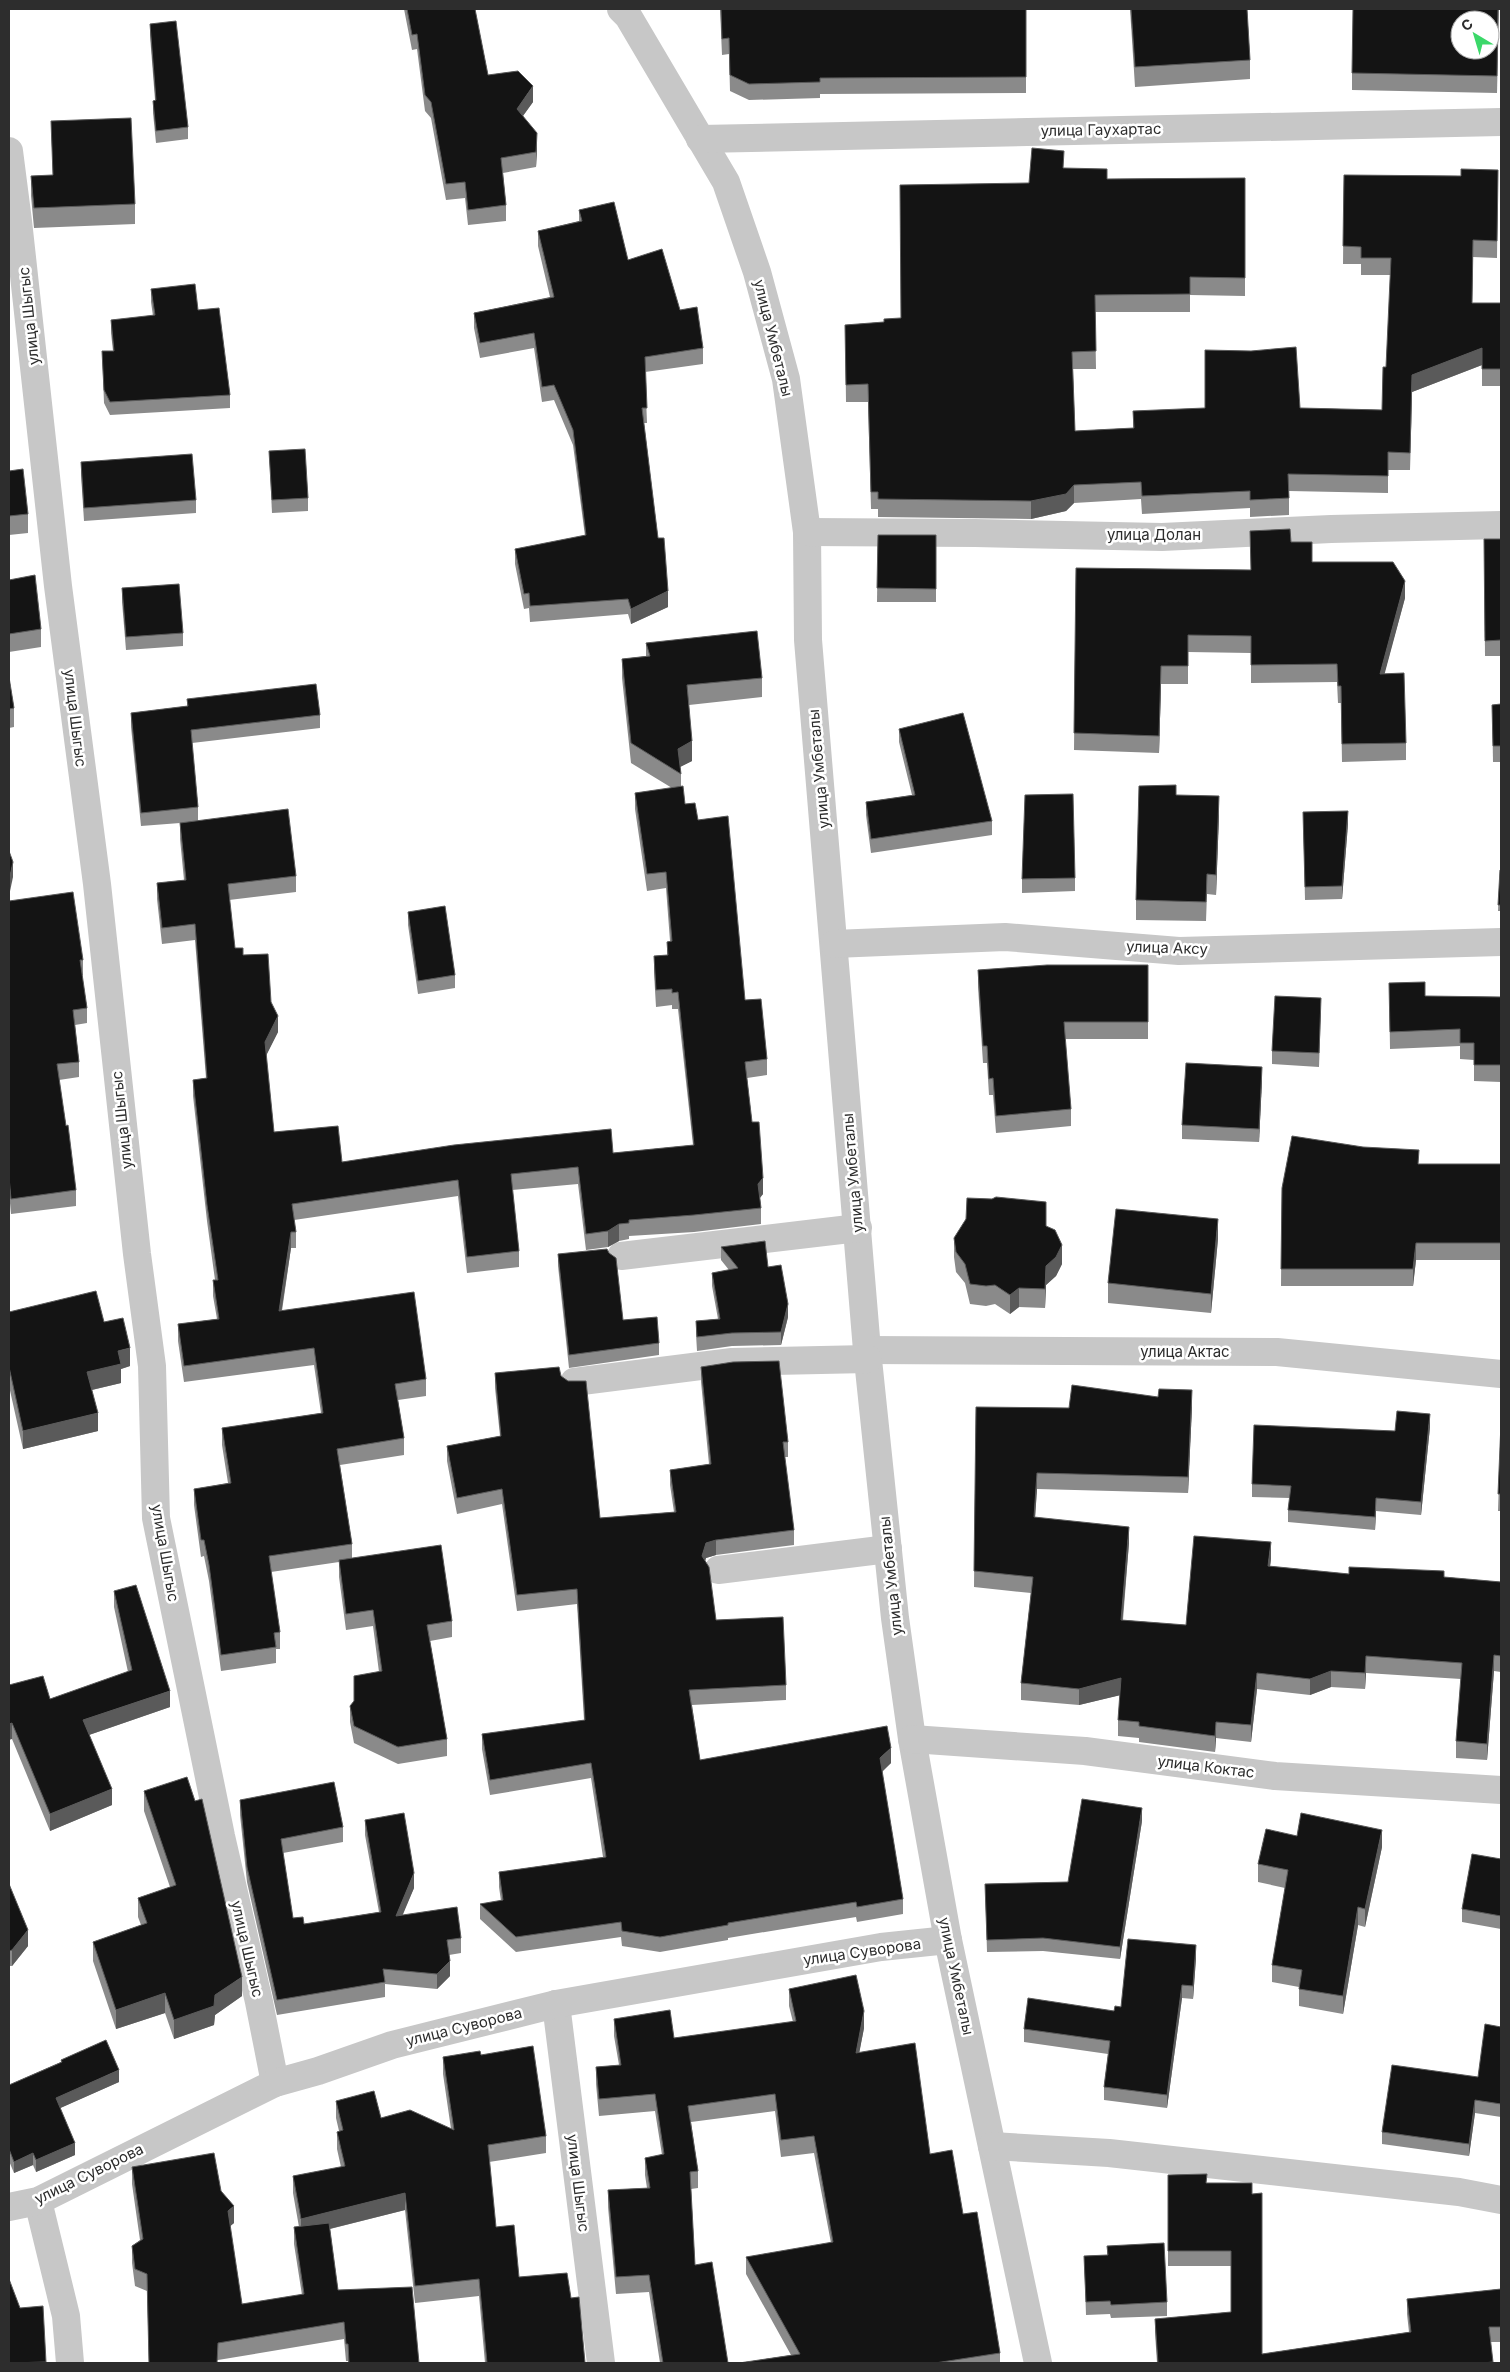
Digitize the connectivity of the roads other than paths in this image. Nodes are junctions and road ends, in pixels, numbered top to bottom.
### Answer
1 (621, 9) edge
2 (1501, 122) edge
3 (700, 139) junction
4 (9, 151) edge
5 (1501, 525) edge
6 (807, 532) junction
7 (1501, 942) edge
8 (834, 944) junction
9 (858, 1228) junction
10 (621, 1256) dead end
11 (868, 1354) junction
12 (1501, 1374) edge
13 (574, 1382) edge
14 (888, 1549) junction
15 (718, 1570) dead end
16 (912, 1739) junction
17 (1501, 1790) edge
18 (948, 1940) junction
19 (556, 2004) junction
20 (275, 2083) junction
21 (992, 2146) junction
22 (1501, 2200) edge
23 (38, 2201) junction
24 (9, 2207) edge
25 (70, 2363) edge
26 (601, 2363) edge
27 (1038, 2363) edge

1 - 3 street, улица Умбеталы
2 - 3 street, улица Гаухартас
3 - 6 street, улица Умбеталы
4 - 20 street, улица Шыгыс
5 - 6 street, улица Долан
6 - 8 street, улица Умбеталы
7 - 8 street, улица Аксу
8 - 9 street, улица Умбеталы
9 - 10 street
9 - 11 street, улица Умбеталы
11 - 12 street, улица Актас
11 - 13 street, улица Актас
11 - 14 street, улица Умбеталы
14 - 15 street
14 - 16 street, улица Умбеталы
16 - 17 street, улица Коктас
16 - 18 street, улица Умбеталы
18 - 19 street, улица Суворова
18 - 21 street, улица Умбеталы
19 - 20 street, улица Суворова
19 - 26 street, улица Шыгыс
20 - 23 street, улица Суворова
21 - 22 street
21 - 27 street, улица Умбеталы
23 - 24 street, улица Суворова
23 - 25 street

